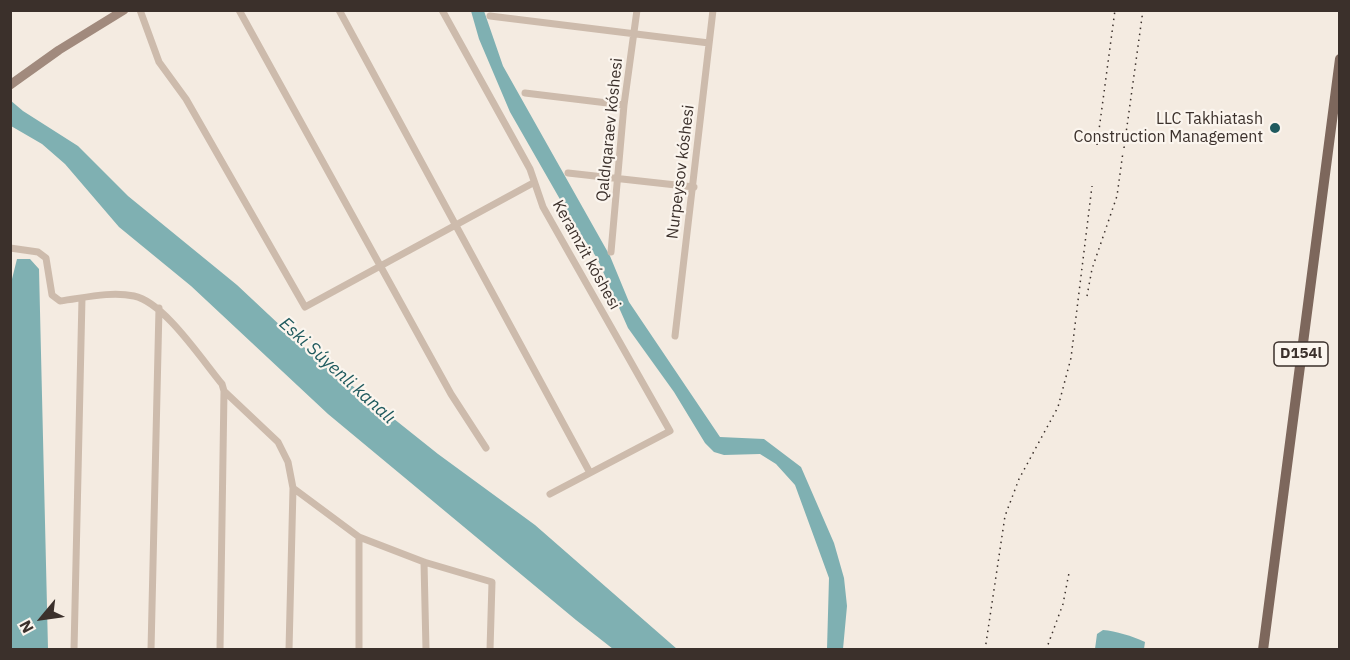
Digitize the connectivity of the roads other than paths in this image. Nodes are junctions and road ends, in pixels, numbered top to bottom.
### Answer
1 (124, 10) edge
2 (140, 10) edge
3 (239, 10) edge
4 (339, 10) edge
5 (442, 10) edge
6 (638, 10) edge
7 (713, 10) edge
8 (490, 16) dead end
9 (634, 33) junction
10 (710, 43) junction
11 (1340, 59) edge
12 (14, 82) edge
13 (525, 93) dead end
14 (624, 105) junction
15 (568, 173) dead end
16 (617, 177) junction
17 (533, 183) junction
18 (694, 187) junction
19 (456, 225) junction
20 (10, 248) edge
21 (611, 252) dead end
22 (382, 267) junction
23 (82, 298) junction
24 (159, 308) junction
25 (675, 336) dead end
26 (224, 391) junction
27 (486, 448) dead end
28 (590, 471) junction
29 (293, 488) junction
30 (550, 494) dead end
31 (359, 537) junction
32 (424, 562) junction
33 (74, 650) edge
34 (151, 650) edge
35 (220, 650) edge
36 (289, 650) edge
37 (359, 650) edge
38 (426, 650) edge
39 (490, 650) edge
40 (1263, 650) edge

1 - 12 street
2 - 22 street
3 - 22 street
4 - 19 street
5 - 17 street, Keramzit kóshesi
6 - 9 street, Qaldıqaraev kóshesi
7 - 10 street, Nurpeysov kóshesi
8 - 9 street
9 - 10 street
9 - 14 street, Qaldıqaraev kóshesi
10 - 18 street, Nurpeysov kóshesi
11 - 40 main road, D154l
13 - 14 street
14 - 16 street, Qaldıqaraev kóshesi
15 - 16 street
16 - 18 street
16 - 21 street, Qaldıqaraev kóshesi
17 - 19 street
17 - 28 street, Keramzit kóshesi
18 - 25 street, Nurpeysov kóshesi
19 - 22 street
19 - 28 street
20 - 23 street
22 - 27 street
23 - 24 street
23 - 33 street
24 - 26 street
24 - 34 street
26 - 29 street
26 - 35 street
28 - 30 street, Keramzit kóshesi
29 - 31 street
29 - 36 street
31 - 32 street
31 - 37 street
32 - 38 street
32 - 39 street

